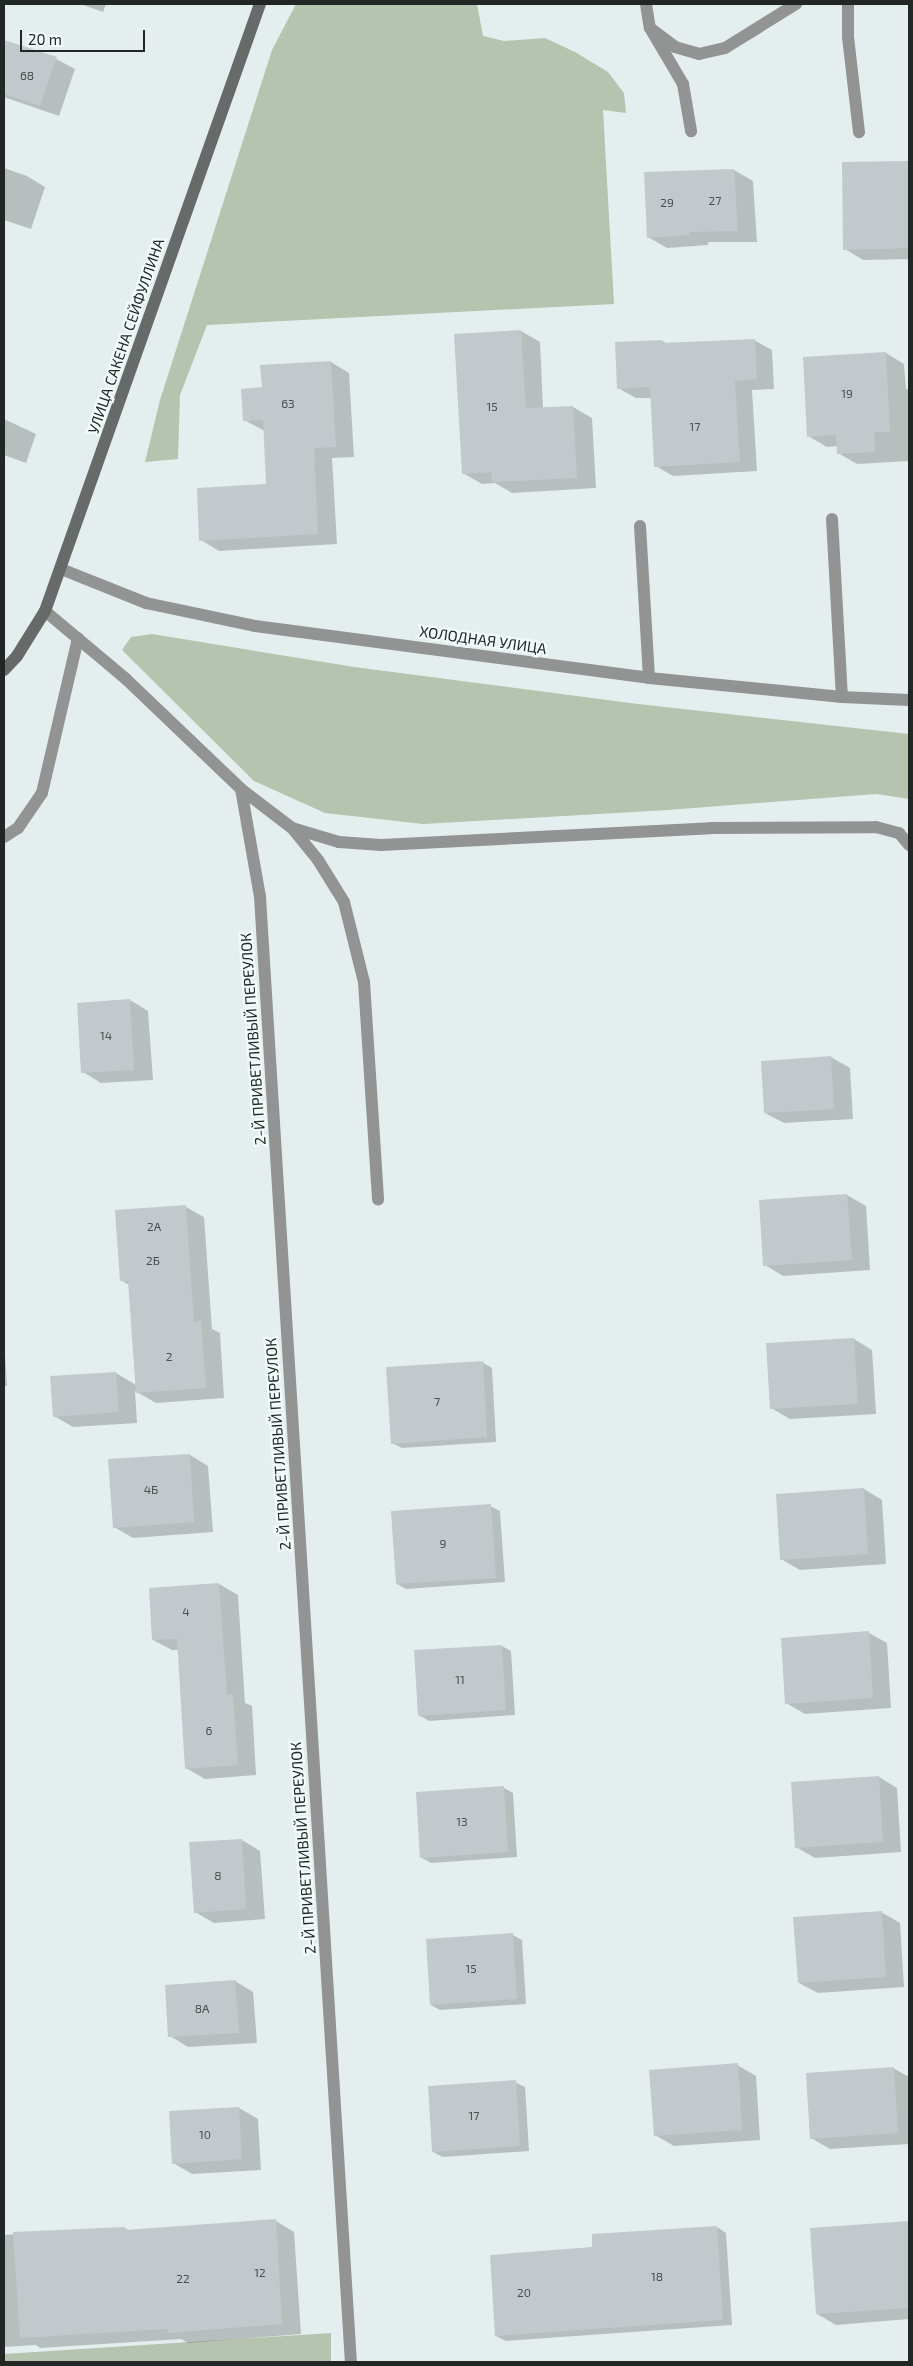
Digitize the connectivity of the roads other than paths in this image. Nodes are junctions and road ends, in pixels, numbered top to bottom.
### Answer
1 (260, 4) edge
2 (646, 4) edge
3 (796, 4) edge
4 (848, 4) edge
5 (650, 28) junction
6 (691, 131) dead end
7 (859, 132) dead end
8 (832, 519) dead end
9 (640, 526) dead end
10 (61, 569) junction
11 (45, 611) junction
12 (78, 638) junction
13 (4, 670) edge
14 (649, 678) junction
15 (842, 697) junction
16 (909, 700) edge
17 (241, 789) junction
18 (292, 828) junction
19 (4, 836) edge
20 (909, 844) edge
21 (378, 1200) dead end
22 (351, 2362) edge

1 - 10 street, УЛИЦА САКЕНА СЕЙФУЛЛИНА
2 - 5 street
3 - 5 street
4 - 7 street
5 - 6 street
8 - 15 street
9 - 14 street
10 - 11 street, УЛИЦА САКЕНА СЕЙФУЛЛИНА
10 - 14 street, ХОЛОДНАЯ УЛИЦА
11 - 12 street
11 - 13 street, УЛИЦА САКЕНА СЕЙФУЛЛИНА
12 - 17 street
12 - 19 street
14 - 15 street, ХОЛОДНАЯ УЛИЦА
15 - 16 street, ХОЛОДНАЯ УЛИЦА
17 - 18 street
17 - 22 street, 2-Й ПРИВЕТЛИВЫЙ ПЕРЕУЛОК
18 - 20 street
18 - 21 street

